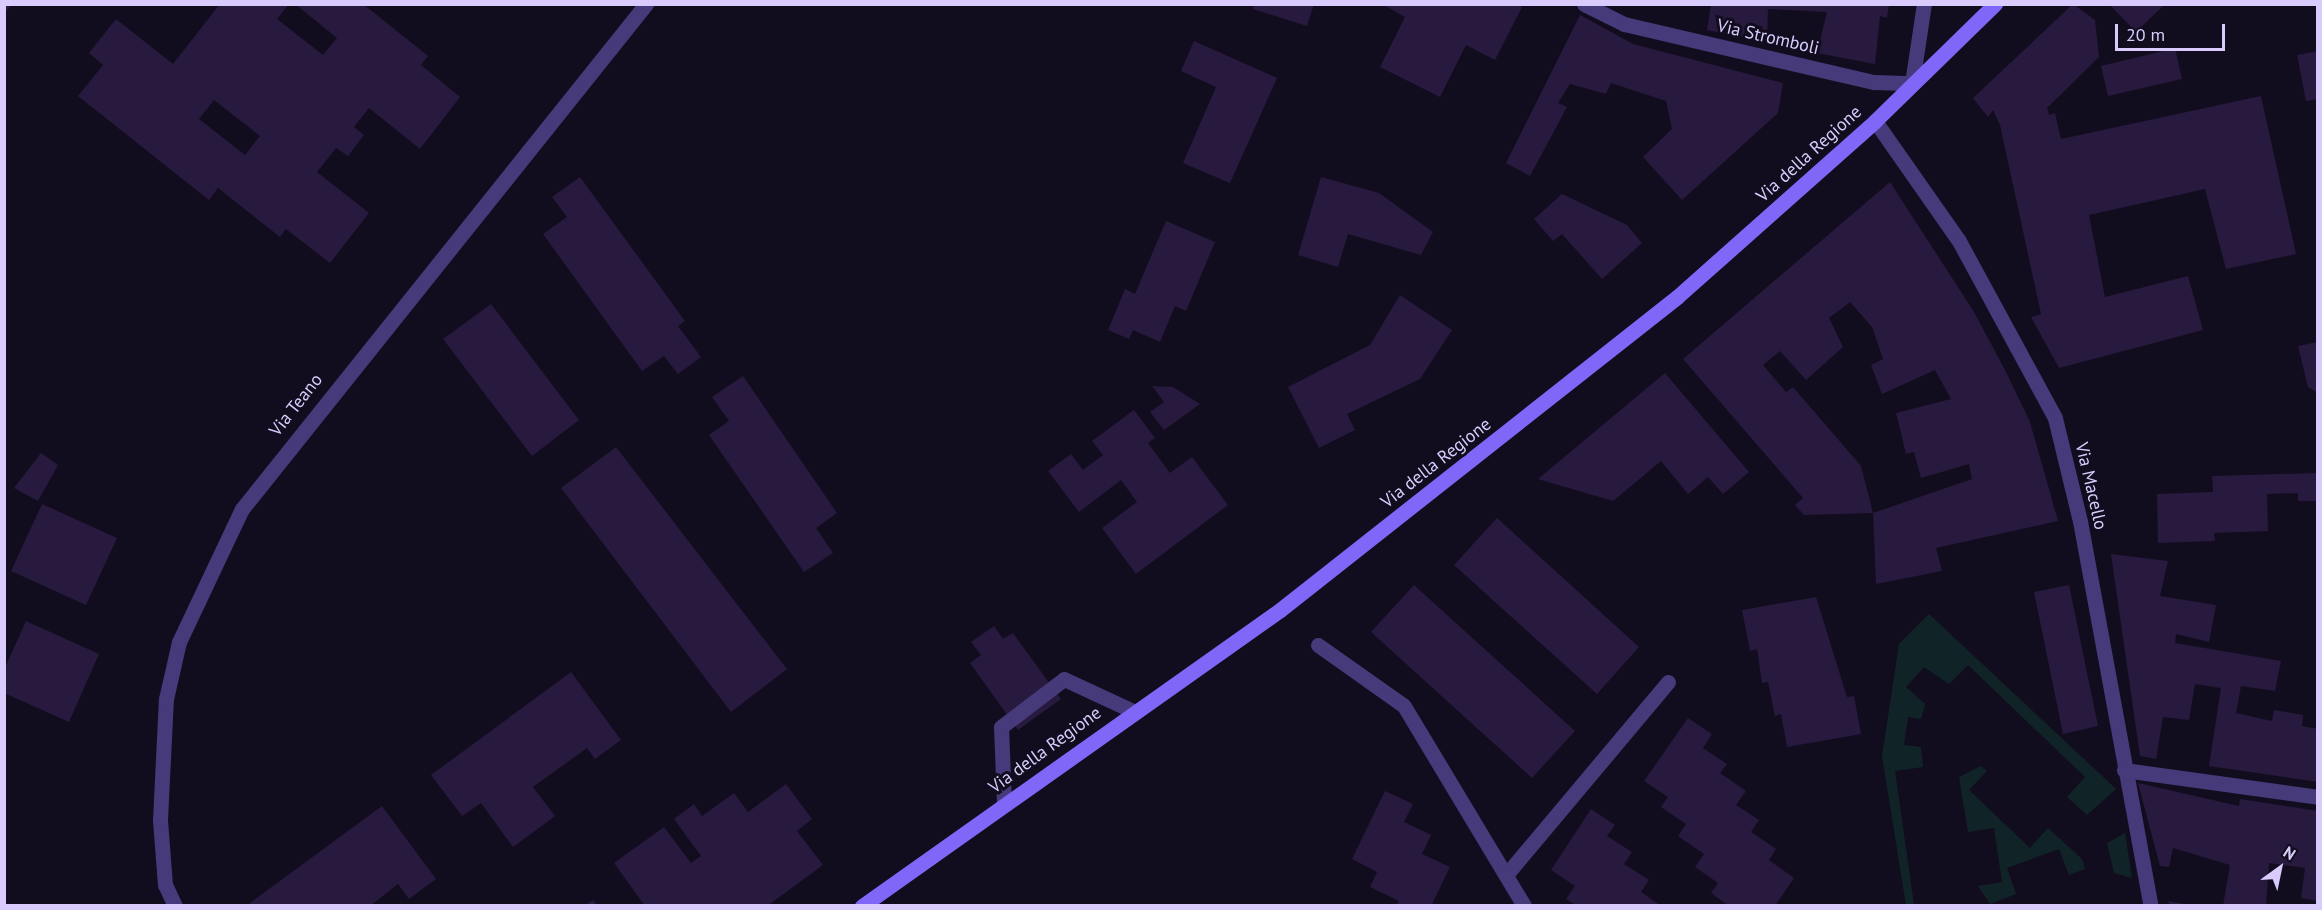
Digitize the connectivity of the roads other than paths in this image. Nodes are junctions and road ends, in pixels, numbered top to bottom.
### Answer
1 (646, 4) edge
2 (1584, 4) edge
3 (1924, 4) edge
4 (1995, 4) edge
5 (1912, 83) junction
6 (1875, 121) junction
7 (1318, 645) dead end
8 (1668, 682) dead end
9 (1133, 711) junction
10 (2124, 770) junction
11 (2318, 797) edge
12 (1004, 804) junction
13 (1506, 875) junction
14 (175, 906) edge
15 (862, 906) edge
16 (1524, 906) edge
17 (2151, 906) edge

1 - 14 street, Via Teano
2 - 5 street, Via Stromboli
3 - 5 street
4 - 5 main road, Via della Regione
5 - 6 main road, Via della Regione
6 - 9 main road, Via della Regione
6 - 10 street, Via Macello
7 - 13 street
8 - 13 street
9 - 12 main road, Via della Regione
9 - 12 street
10 - 11 street
10 - 17 street, Via Macello
12 - 15 main road, Via della Regione
13 - 16 street

